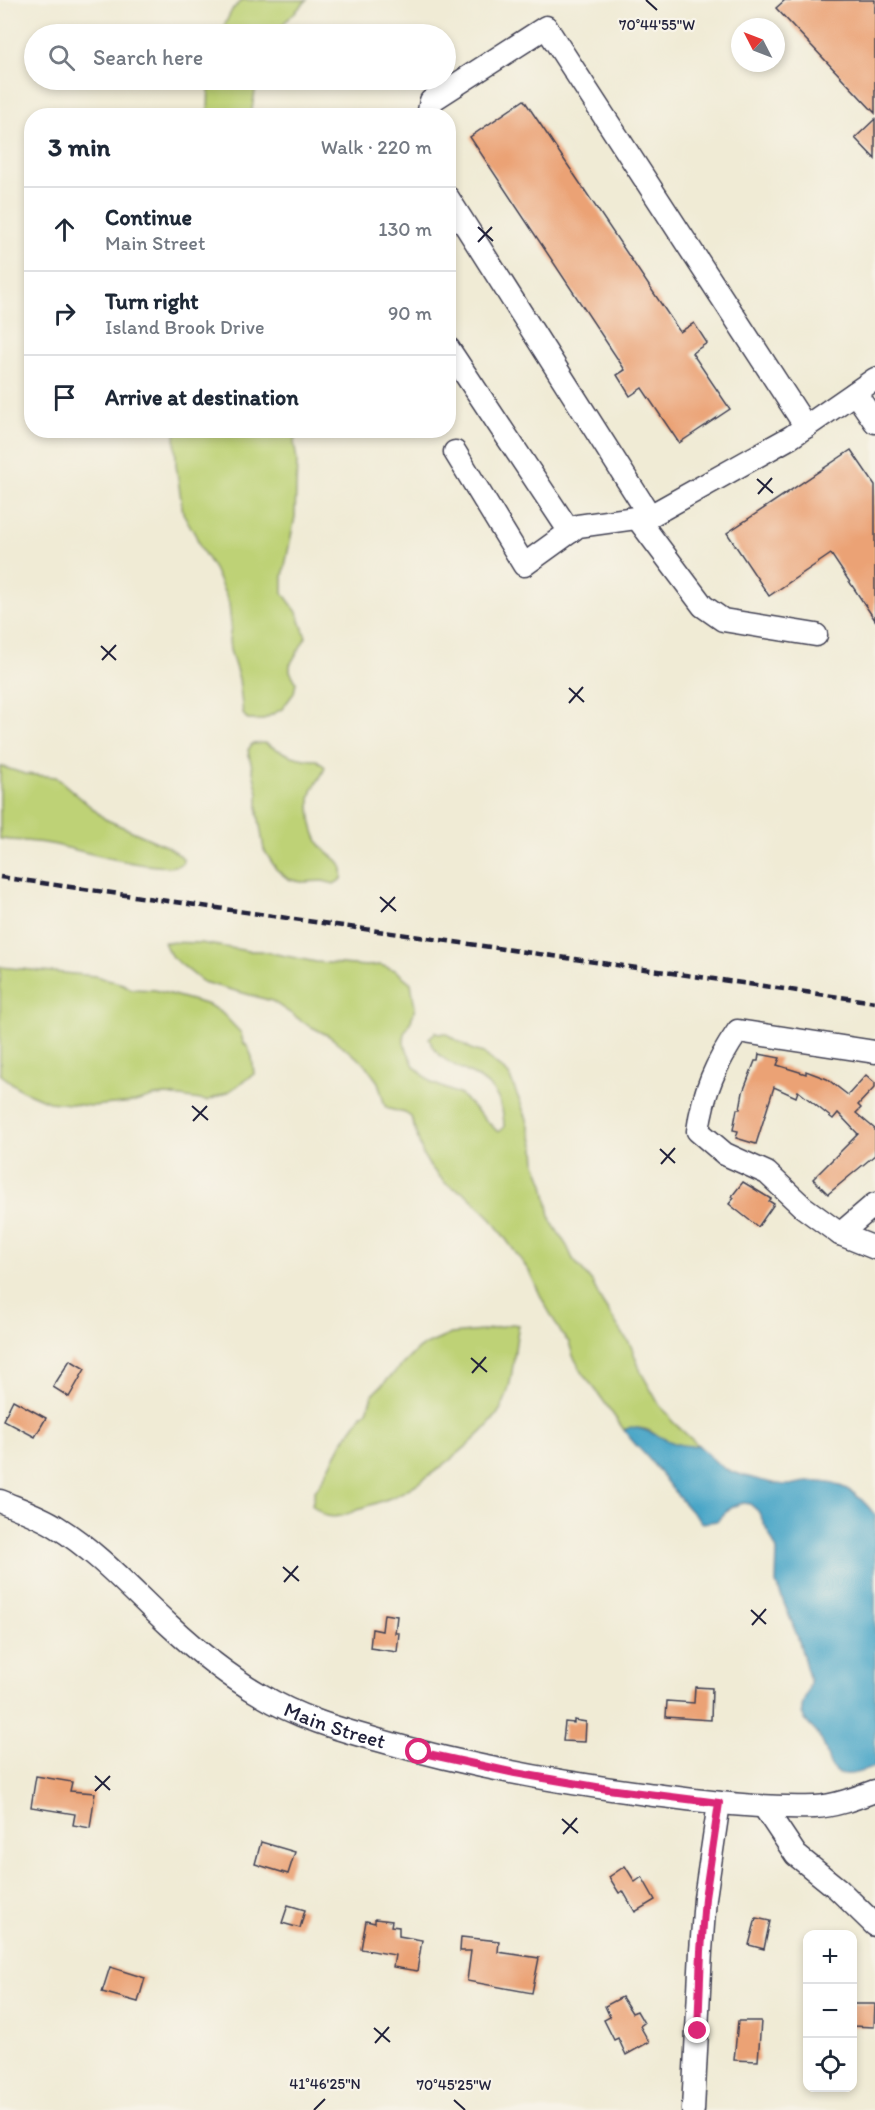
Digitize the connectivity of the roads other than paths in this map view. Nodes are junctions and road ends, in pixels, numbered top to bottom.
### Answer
1 (456, 84) edge
2 (447, 90) edge
3 (430, 108) edge
4 (456, 211) edge
5 (456, 360) edge
6 (875, 379) edge
7 (855, 393) junction
8 (875, 422) edge
9 (798, 432) junction
10 (455, 452) dead end
11 (644, 517) junction
12 (570, 532) junction
13 (816, 635) dead end
14 (875, 1052) edge
15 (875, 1204) edge
16 (840, 1234) junction
17 (875, 1248) edge
18 (0, 1501) edge
19 (875, 1791) edge
20 (719, 1803) junction
21 (764, 1807) junction
22 (875, 1925) edge
23 (693, 2110) edge

1 - 9 street
2 - 3 street
4 - 11 street
5 - 12 street
6 - 7 street
7 - 8 street
7 - 9 street
9 - 11 street
10 - 12 street
11 - 12 street
11 - 13 street
14 - 16 street
15 - 16 street
16 - 17 street
18 - 20 street, Main Street
19 - 21 street, Main Street
20 - 21 street, Main Street
20 - 23 street
21 - 22 street

